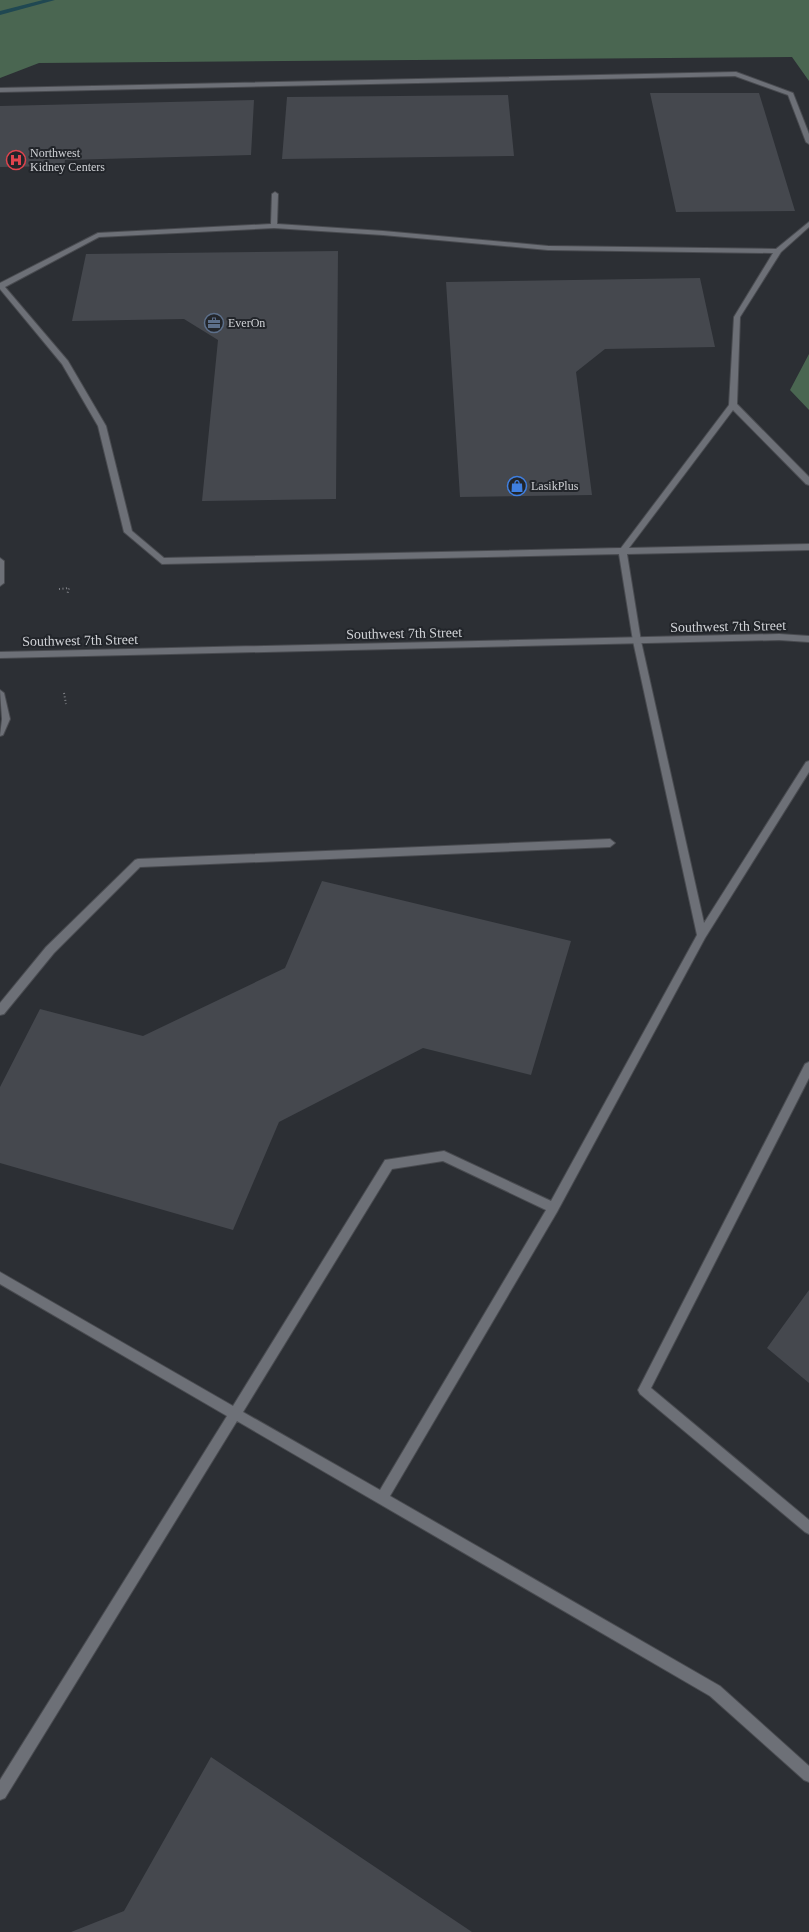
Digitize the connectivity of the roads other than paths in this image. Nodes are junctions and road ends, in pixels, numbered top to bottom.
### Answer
1 (0, 90) edge
2 (809, 142) edge
3 (275, 194) dead end
4 (809, 224) edge
5 (274, 226) junction
6 (778, 251) junction
7 (1, 286) edge
8 (733, 405) junction
9 (809, 482) edge
10 (809, 547) edge
11 (623, 551) junction
12 (0, 561) edge
13 (0, 583) edge
14 (809, 639) edge
15 (637, 641) junction
16 (0, 655) edge
17 (0, 692) edge
18 (0, 733) edge
19 (809, 764) edge
20 (610, 843) dead end
21 (702, 935) junction
22 (0, 1011) edge
23 (809, 1067) edge
24 (553, 1208) junction
25 (0, 1278) edge
26 (236, 1414) junction
27 (382, 1498) junction
28 (809, 1528) edge
29 (809, 1774) edge
30 (0, 1794) edge

1 - 2 street
3 - 5 street
4 - 6 street
5 - 6 street
5 - 7 street
6 - 8 street
7 - 11 street
8 - 9 street
8 - 11 street
10 - 11 street
11 - 15 street
12 - 13 street
14 - 15 street, Southwest 7th Street
15 - 16 street, Southwest 7th Street
15 - 21 street
17 - 18 street
19 - 21 street
20 - 22 street
21 - 24 street
23 - 28 street
24 - 26 street
24 - 27 street
25 - 26 street
26 - 27 street
26 - 30 street
27 - 29 street

